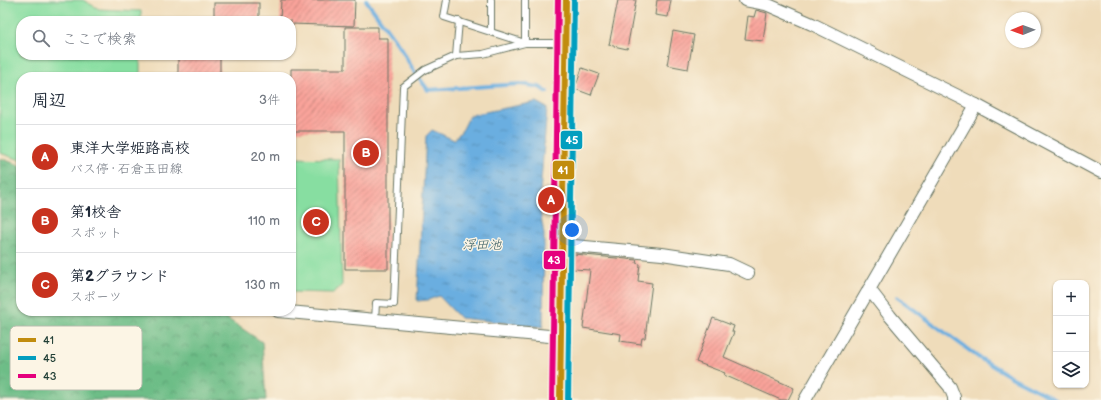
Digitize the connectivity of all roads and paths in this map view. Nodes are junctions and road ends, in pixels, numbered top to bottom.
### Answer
1 (447, 0) edge
2 (491, 0) edge
3 (525, 0) edge
4 (566, 0) edge
5 (745, 0) edge
6 (459, 22) junction
7 (491, 32) junction
8 (525, 43) junction
9 (565, 43) junction
10 (456, 56) junction
11 (976, 105) junction
12 (1101, 172) edge
13 (563, 245) junction
14 (748, 273) dead end
15 (870, 289) junction
16 (296, 313) edge
17 (375, 320) junction
18 (560, 337) junction
19 (560, 400) edge
20 (805, 400) edge
21 (954, 400) edge

1 - 6 lane
2 - 7 lane
3 - 8 lane
4 - 9 main road
5 - 11 street
6 - 7 lane
6 - 10 lane
7 - 8 lane
8 - 9 lane
8 - 10 lane
9 - 13 main road
10 - 17 lane
11 - 12 street
11 - 15 street
13 - 14 street
13 - 18 main road
15 - 20 street
15 - 21 street
16 - 17 street
17 - 18 street
18 - 19 main road

